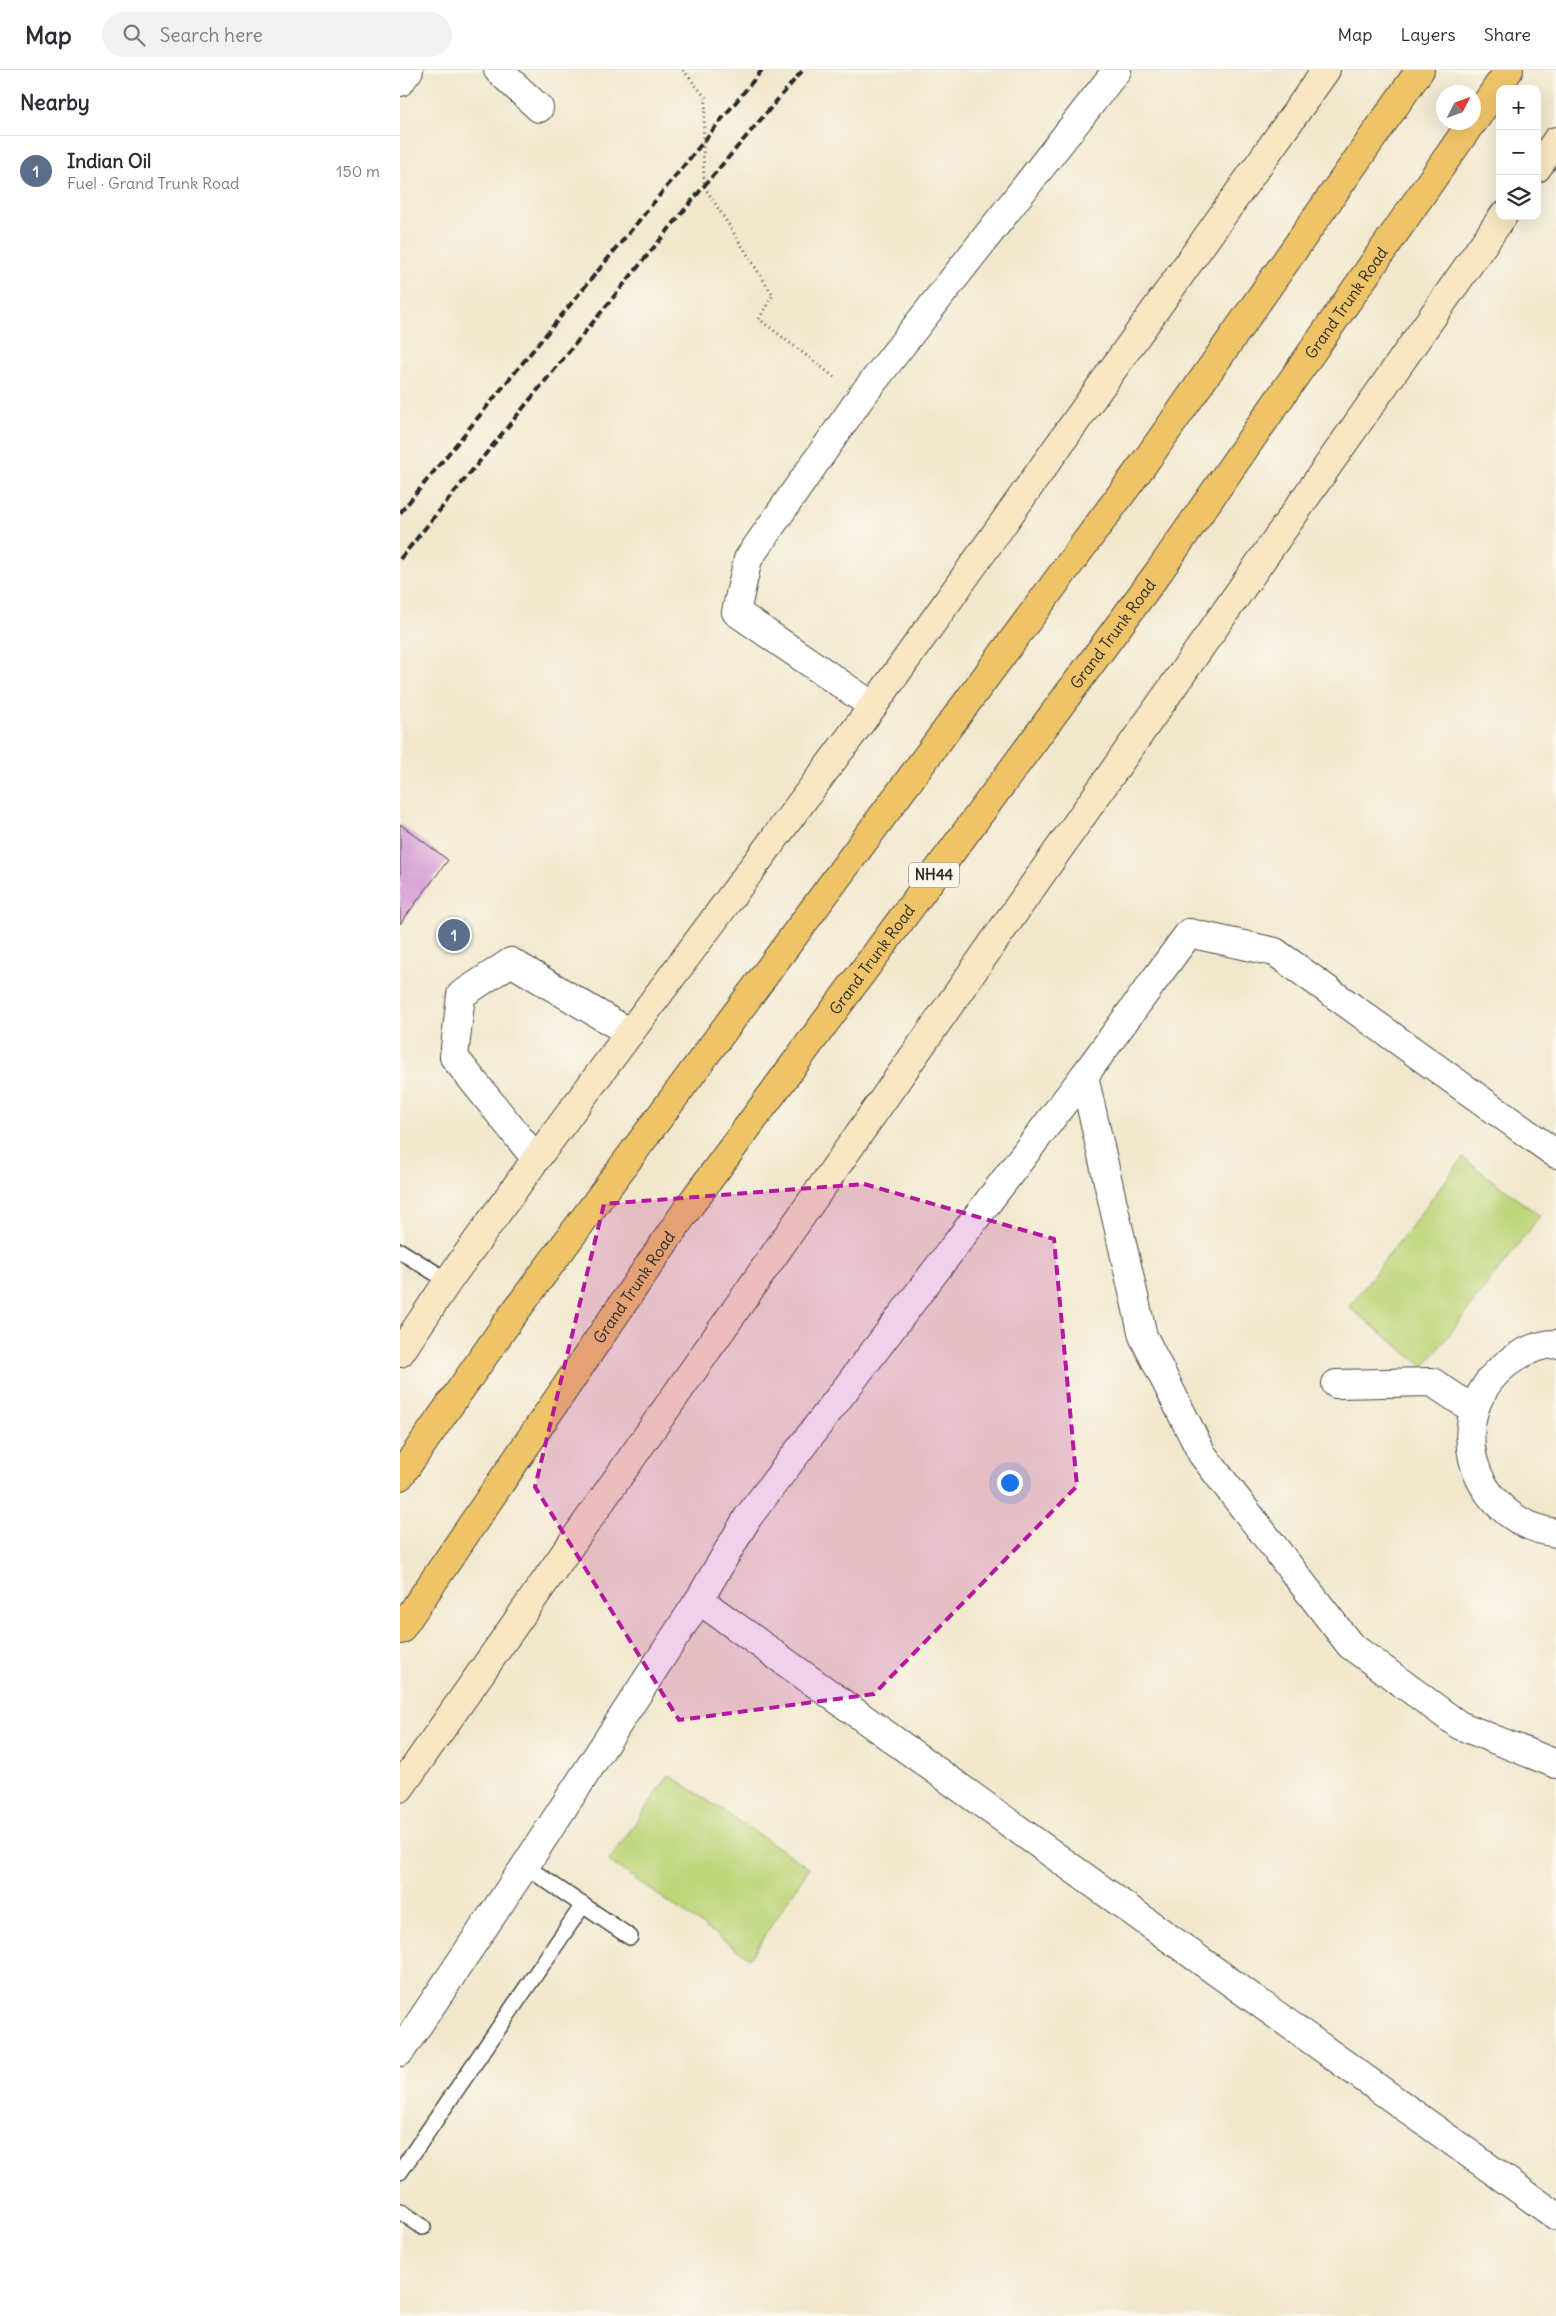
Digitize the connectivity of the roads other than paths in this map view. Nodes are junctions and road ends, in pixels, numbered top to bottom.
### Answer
1 (410, 70) edge
2 (498, 70) edge
3 (1117, 70) edge
4 (1326, 70) edge
5 (1420, 70) edge
6 (1508, 70) edge
7 (400, 82) edge
8 (539, 108) dead end
9 (1481, 110) edge
10 (1467, 130) edge
11 (1556, 141) edge
12 (1541, 162) edge
13 (1500, 220) edge
14 (873, 706) junction
15 (630, 1033) junction
16 (1084, 1076) junction
17 (1556, 1154) edge
18 (536, 1159) junction
19 (400, 1251) edge
20 (448, 1281) junction
21 (1556, 1344) edge
22 (400, 1353) edge
23 (1336, 1384) dead end
24 (1474, 1410) junction
25 (400, 1476) edge
26 (1556, 1533) edge
27 (700, 1600) junction
28 (400, 1630) edge
29 (1556, 1764) edge
30 (400, 1788) edge
31 (525, 1866) junction
32 (583, 1905) junction
33 (630, 1937) dead end
34 (400, 2052) edge
35 (400, 2172) edge
36 (400, 2211) edge
37 (1556, 2216) edge
38 (423, 2227) dead end

1 - 7 street
2 - 8 street
3 - 14 street
4 - 14 street
5 - 25 highway
6 - 9 highway, Grand Trunk Road / NH44
10 - 28 highway, Grand Trunk Road / NH44
11 - 12 street
13 - 30 street
14 - 15 street
15 - 18 street
15 - 18 street
16 - 17 street
16 - 27 street
16 - 29 street
18 - 20 street
19 - 20 lane
20 - 22 street
21 - 24 street
23 - 24 street
24 - 26 street
27 - 31 street
27 - 37 street
31 - 32 lane
31 - 34 street
32 - 33 lane
32 - 35 lane
36 - 38 lane

